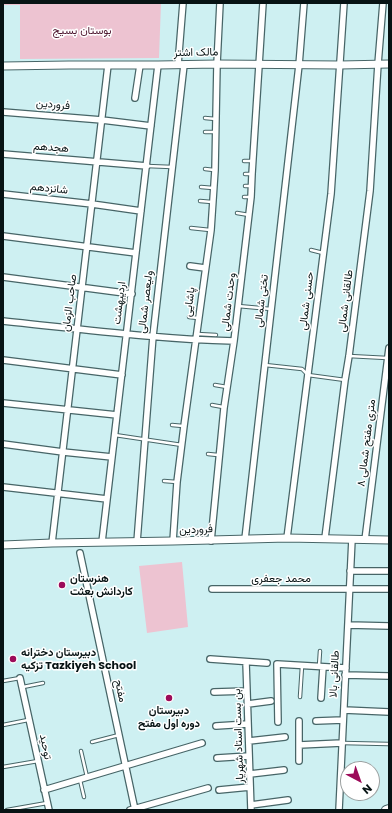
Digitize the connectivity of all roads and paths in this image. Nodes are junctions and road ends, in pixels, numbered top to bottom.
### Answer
1 (183, 3) edge
2 (220, 3) edge
3 (263, 3) edge
4 (304, 3) edge
5 (344, 3) edge
6 (383, 3) edge
7 (217, 64) junction
8 (259, 64) junction
9 (378, 64) junction
10 (389, 64) edge
11 (108, 65) junction
12 (140, 65) junction
13 (158, 65) junction
14 (181, 65) junction
15 (299, 65) junction
16 (340, 65) junction
17 (3, 66) edge
18 (135, 98) dead end
19 (3, 112) edge
20 (205, 118) dead end
21 (216, 119) junction
22 (102, 120) junction
23 (151, 126) junction
24 (205, 132) dead end
25 (216, 132) junction
26 (3, 154) edge
27 (97, 161) junction
28 (244, 161) dead end
29 (253, 161) junction
30 (146, 166) junction
31 (172, 167) junction
32 (205, 169) dead end
33 (215, 170) junction
34 (245, 174) dead end
35 (252, 174) junction
36 (201, 187) dead end
37 (214, 188) junction
38 (3, 194) edge
39 (244, 197) dead end
40 (251, 197) junction
41 (200, 201) dead end
42 (212, 202) junction
43 (92, 204) junction
44 (141, 211) junction
45 (237, 213) dead end
46 (249, 215) junction
47 (191, 228) dead end
48 (211, 230) junction
49 (3, 236) edge
50 (87, 246) junction
51 (311, 250) dead end
52 (136, 253) junction
53 (323, 253) junction
54 (190, 266) dead end
55 (205, 268) junction
56 (3, 277) edge
57 (82, 287) junction
58 (132, 294) junction
59 (238, 306) junction
60 (271, 309) junction
61 (189, 317) dead end
62 (198, 318) junction
63 (3, 321) edge
64 (77, 329) junction
65 (127, 334) junction
66 (216, 335) dead end
67 (152, 336) junction
68 (196, 337) junction
69 (234, 341) junction
70 (389, 348) edge
71 (349, 356) junction
72 (388, 358) junction
73 (3, 360) edge
74 (265, 365) junction
75 (72, 369) junction
76 (122, 375) junction
77 (308, 375) junction
78 (345, 380) junction
79 (215, 386) dead end
80 (227, 387) junction
81 (3, 403) edge
82 (212, 405) dead end
83 (224, 408) junction
84 (68, 410) junction
85 (117, 415) junction
86 (172, 425) dead end
87 (184, 426) junction
88 (115, 434) junction
89 (145, 438) junction
90 (3, 444) edge
91 (182, 445) junction
92 (63, 452) junction
93 (208, 454) dead end
94 (219, 455) junction
95 (112, 456) junction
96 (164, 481) dead end
97 (177, 482) junction
98 (3, 487) edge
99 (58, 493) junction
100 (107, 499) junction
101 (287, 538) junction
102 (325, 538) junction
103 (245, 539) junction
104 (352, 539) junction
105 (365, 540) junction
106 (389, 540) edge
107 (173, 541) junction
108 (211, 541) junction
109 (102, 542) junction
110 (137, 542) junction
111 (52, 543) junction
112 (3, 545) edge
113 (80, 553) dead end
114 (350, 571) junction
115 (389, 571) edge
116 (212, 589) dead end
117 (349, 589) junction
118 (389, 590) edge
119 (348, 625) junction
120 (389, 626) edge
121 (320, 651) dead end
122 (210, 660) dead end
123 (246, 662) junction
124 (267, 663) dead end
125 (302, 666) junction
126 (321, 667) junction
127 (346, 668) junction
128 (345, 674) junction
129 (389, 676) edge
130 (20, 678) joint
131 (3, 681) edge
132 (43, 683) dead end
133 (22, 687) junction
134 (247, 691) junction
135 (214, 692) dead end
136 (300, 697) dead end
137 (321, 698) dead end
138 (271, 701) dead end
139 (248, 704) junction
140 (344, 710) junction
141 (389, 712) edge
142 (29, 720) junction
143 (343, 720) junction
144 (299, 721) dead end
145 (316, 721) dead end
146 (278, 722) dead end
147 (248, 724) junction
148 (3, 725) edge
149 (216, 726) dead end
150 (119, 735) junction
151 (285, 737) dead end
152 (249, 741) junction
153 (92, 742) dead end
154 (202, 743) dead end
155 (342, 743) junction
156 (388, 744) dead end
157 (299, 745) junction
158 (81, 751) dead end
159 (249, 756) junction
160 (218, 758) dead end
161 (38, 761) junction
162 (299, 761) dead end
163 (126, 766) junction
164 (3, 767) edge
165 (284, 770) dead end
166 (250, 774) junction
167 (87, 777) junction
168 (80, 779) junction
169 (250, 787) junction
170 (208, 788) dead end
171 (44, 790) junction
172 (219, 790) dead end
173 (84, 797) dead end
174 (288, 800) dead end
175 (47, 803) junction
176 (251, 808) edge
177 (133, 809) edge
178 (7, 810) edge
179 (49, 810) edge
180 (339, 810) edge

1 - 14 street, ولیعصر شمالی
2 - 7 street, پاشایی
3 - 8 street, وحدت شمالی
4 - 15 street, تختی شمالی
5 - 16 street, حسنی شمالی
6 - 9 street, طالقانی شمالی
7 - 8 street, مالک اشتر
7 - 14 street, مالک اشتر
7 - 21 street, پاشایی
8 - 15 street, مالک اشتر
8 - 29 street, وحدت شمالی
9 - 10 street, مالک اشتر
9 - 16 street, مالک اشتر
9 - 71 street, طالقانی شمالی
11 - 12 street, مالک اشتر
11 - 17 street, مالک اشتر
11 - 22 street, صاحب الزمان
12 - 13 street, مالک اشتر
12 - 18 street
13 - 14 street, مالک اشتر
13 - 23 street, اردیبهشت
14 - 31 street, ولیعصر شمالی
15 - 16 street, مالک اشتر
15 - 60 street, تختی شمالی
16 - 53 street, حسنی شمالی
19 - 22 street, فروردین
20 - 21 lane
21 - 25 street, پاشایی
22 - 23 street, فروردین
22 - 27 street, صاحب الزمان
23 - 30 street, اردیبهشت
24 - 25 lane
25 - 33 street, پاشایی
26 - 27 street, هجدهم
27 - 30 street, هجدهم
27 - 43 street, صاحب الزمان
28 - 29 lane
29 - 35 street, وحدت شمالی
30 - 31 lane
30 - 44 street, اردیبهشت
31 - 67 street, ولیعصر شمالی
32 - 33 lane
33 - 37 street, پاشایی
34 - 35 lane
35 - 40 street, وحدت شمالی
36 - 37 lane
37 - 42 street, پاشایی
38 - 43 street, شانزدهم
39 - 40 lane
40 - 46 street, وحدت شمالی
41 - 42 lane
42 - 48 street, پاشایی
43 - 44 street, شانزدهم
43 - 50 street, صاحب الزمان
44 - 52 street, اردیبهشت
45 - 46 lane
46 - 59 street, وحدت شمالی
47 - 48 lane
48 - 55 street, پاشایی
49 - 50 street
50 - 52 street
50 - 57 street, صاحب الزمان
51 - 53 lane
52 - 58 street, اردیبهشت
53 - 77 street, حسنی شمالی
54 - 55 street
55 - 62 street, پاشایی
56 - 57 street
57 - 58 street
57 - 64 street, صاحب الزمان
58 - 65 street, اردیبهشت
59 - 60 lane
59 - 69 street, وحدت شمالی
60 - 74 street, تختی شمالی
61 - 62 lane
62 - 68 street, پاشایی
63 - 64 street
64 - 65 street
64 - 75 street, صاحب الزمان
65 - 67 street
65 - 76 street, اردیبهشت
66 - 68 lane
67 - 68 street
67 - 89 street, ولیعصر شمالی
68 - 69 street
68 - 87 street, پاشایی
69 - 80 street, وحدت شمالی
70 - 72 street, ۸ متری مفتح شمالی
71 - 72 lane
71 - 78 street, طالقانی شمالی
72 - 105 street, ۸ متری مفتح شمالی
73 - 75 street
74 - 77 lane
74 - 103 street, تختی شمالی
75 - 76 street
75 - 84 street, صاحب الزمان
76 - 85 street, اردیبهشت
77 - 78 lane
77 - 101 street, حسنی شمالی
78 - 102 street, طالقانی شمالی
79 - 80 lane
80 - 83 street, وحدت شمالی
81 - 84 street
82 - 83 lane
83 - 94 street, وحدت شمالی
84 - 85 street
84 - 92 street, صاحب الزمان
85 - 88 street, اردیبهشت
86 - 87 lane
87 - 91 street, پاشایی
88 - 89 lane
88 - 95 street, اردیبهشت
89 - 91 lane
89 - 110 street, ولیعصر شمالی
90 - 92 street
91 - 97 street, پاشایی
92 - 95 street
92 - 99 street, صاحب الزمان
93 - 94 lane
94 - 108 street, وحدت شمالی
95 - 100 street, اردیبهشت
96 - 97 lane
97 - 107 street, پاشایی
98 - 99 street
99 - 100 street
99 - 111 street, صاحب الزمان
100 - 109 street, اردیبهشت
101 - 102 street, فروردین
101 - 103 street, فروردین
102 - 104 street, فروردین
103 - 108 street, فروردین
104 - 105 street, فروردین
104 - 114 street, طالقانی بالا
105 - 106 street, فروردین
107 - 108 street, فروردین
107 - 110 street, فروردین
109 - 110 street, فروردین
109 - 111 street, فروردین
111 - 112 street, فروردین
113 - 150 street, مفتح
114 - 115 street
114 - 117 street, طالقانی بالا
116 - 117 street, محمد جعفری
117 - 118 street, محمد جعفری
117 - 119 street, طالقانی بالا
119 - 120 street
119 - 127 street, طالقانی بالا
121 - 126 lane
122 - 123 street
123 - 124 street
123 - 134 street, بن بست استاد شهریار
125 - 126 street
125 - 136 lane
125 - 146 street
126 - 127 street
126 - 137 street
127 - 128 street, طالقانی بالا
128 - 129 street
128 - 140 street, طالقانی بالا
130 - 131 lane
130 - 133 street, توحید
132 - 133 lane
133 - 142 street, توحید
134 - 135 street
134 - 139 street, بن بست استاد شهریار
138 - 139 street
139 - 147 street, بن بست استاد شهریار
140 - 141 street
140 - 143 street, طالقانی بالا
142 - 148 lane
142 - 161 street, توحید
143 - 145 street
143 - 155 street, طالقانی بالا
144 - 157 street
147 - 149 street
147 - 152 street, بن بست استاد شهریار
150 - 153 lane
150 - 163 street, مفتح
151 - 152 street
152 - 159 street, بن بست استاد شهریار
154 - 163 street
155 - 156 lane
155 - 157 street
155 - 180 street, طالقانی بالا
157 - 162 street
158 - 167 lane
159 - 160 street
159 - 166 street, بن بست استاد شهریار
161 - 164 lane
161 - 171 street, توحید
163 - 167 street
163 - 177 street, مفتح
165 - 166 street
166 - 169 street, بن بست استاد شهریار
167 - 168 street
168 - 171 street
168 - 173 lane
169 - 172 street
169 - 176 street, بن بست استاد شهریار
170 - 177 street
171 - 175 street, توحید
174 - 176 street
175 - 178 lane
175 - 179 street, توحید

